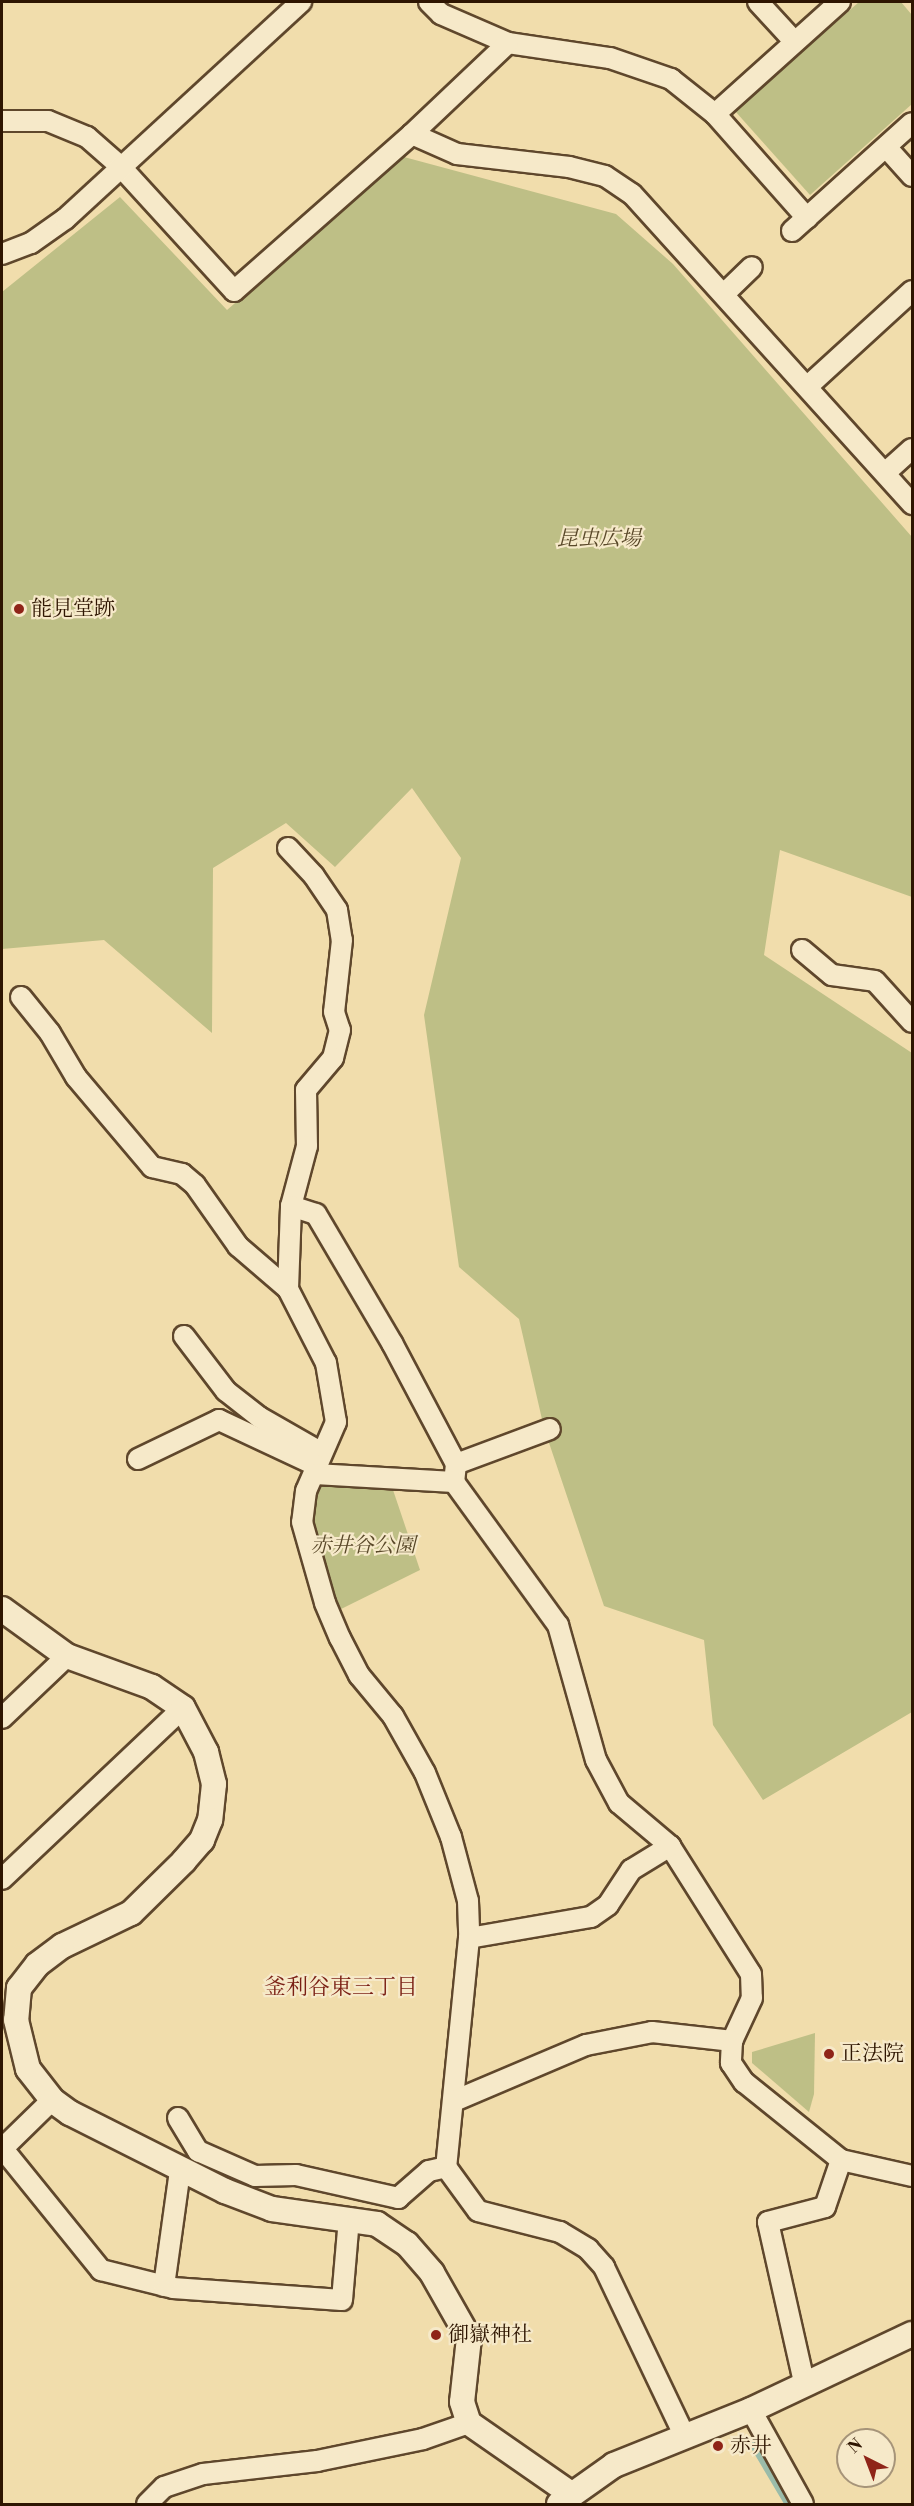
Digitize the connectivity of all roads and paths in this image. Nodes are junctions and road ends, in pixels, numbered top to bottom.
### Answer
1 (301, 2) edge
2 (429, 2) edge
3 (758, 2) edge
4 (840, 2) edge
5 (793, 40) junction
6 (508, 43) junction
7 (715, 114) junction
8 (2, 121) edge
9 (912, 123) edge
10 (412, 134) junction
11 (886, 147) junction
12 (120, 166) junction
13 (912, 176) edge
14 (2, 254) edge
15 (752, 267) dead end
16 (912, 291) edge
17 (725, 293) junction
18 (807, 386) junction
19 (912, 449) edge
20 (885, 473) junction
21 (912, 504) edge
22 (288, 848) dead end
23 (802, 950) dead end
24 (21, 997) dead end
25 (912, 1022) edge
26 (291, 1206) junction
27 (288, 1288) junction
28 (184, 1336) dead end
29 (550, 1429) dead end
30 (138, 1459) dead end
31 (317, 1464) junction
32 (455, 1473) junction
33 (2, 1609) edge
34 (67, 1656) junction
35 (183, 1708) junction
36 (2, 1718) edge
37 (670, 1846) junction
38 (2, 1879) edge
39 (469, 1938) junction
40 (732, 2041) junction
41 (52, 2100) junction
42 (454, 2101) junction
43 (178, 2118) dead end
44 (2, 2149) edge
45 (841, 2160) junction
46 (446, 2167) junction
47 (180, 2170) junction
48 (912, 2176) edge
49 (349, 2218) junction
50 (164, 2286) junction
51 (912, 2334) edge
52 (804, 2382) junction
53 (751, 2410) junction
54 (469, 2423) junction
55 (684, 2435) junction
56 (565, 2499) edge
57 (150, 2504) edge
58 (803, 2505) edge

1 - 12 street
2 - 6 street
3 - 5 street
4 - 5 street
5 - 7 street
6 - 7 street
6 - 10 street
7 - 11 street
8 - 12 street
9 - 11 street
10 - 12 street
10 - 17 street
11 - 13 street
12 - 14 street
15 - 17 street
16 - 18 street
17 - 18 street
18 - 20 street
19 - 20 street
20 - 21 street
22 - 26 street
23 - 25 street
24 - 27 street
26 - 27 street
26 - 32 street
27 - 31 street
28 - 31 street
29 - 32 street
30 - 31 street
31 - 32 street
31 - 39 street
32 - 37 street
33 - 34 street
34 - 35 street
34 - 36 street
35 - 38 street
35 - 41 street
37 - 39 street
37 - 40 street
39 - 42 street
40 - 42 street
40 - 45 street
41 - 44 street
41 - 47 street
42 - 46 street
43 - 46 street
44 - 50 street
45 - 48 street
45 - 52 street
46 - 55 street
47 - 49 street
47 - 50 street
49 - 50 street
49 - 54 street
51 - 52 street
52 - 53 street
53 - 55 street
53 - 58 street
54 - 56 street
54 - 57 street
55 - 56 street

